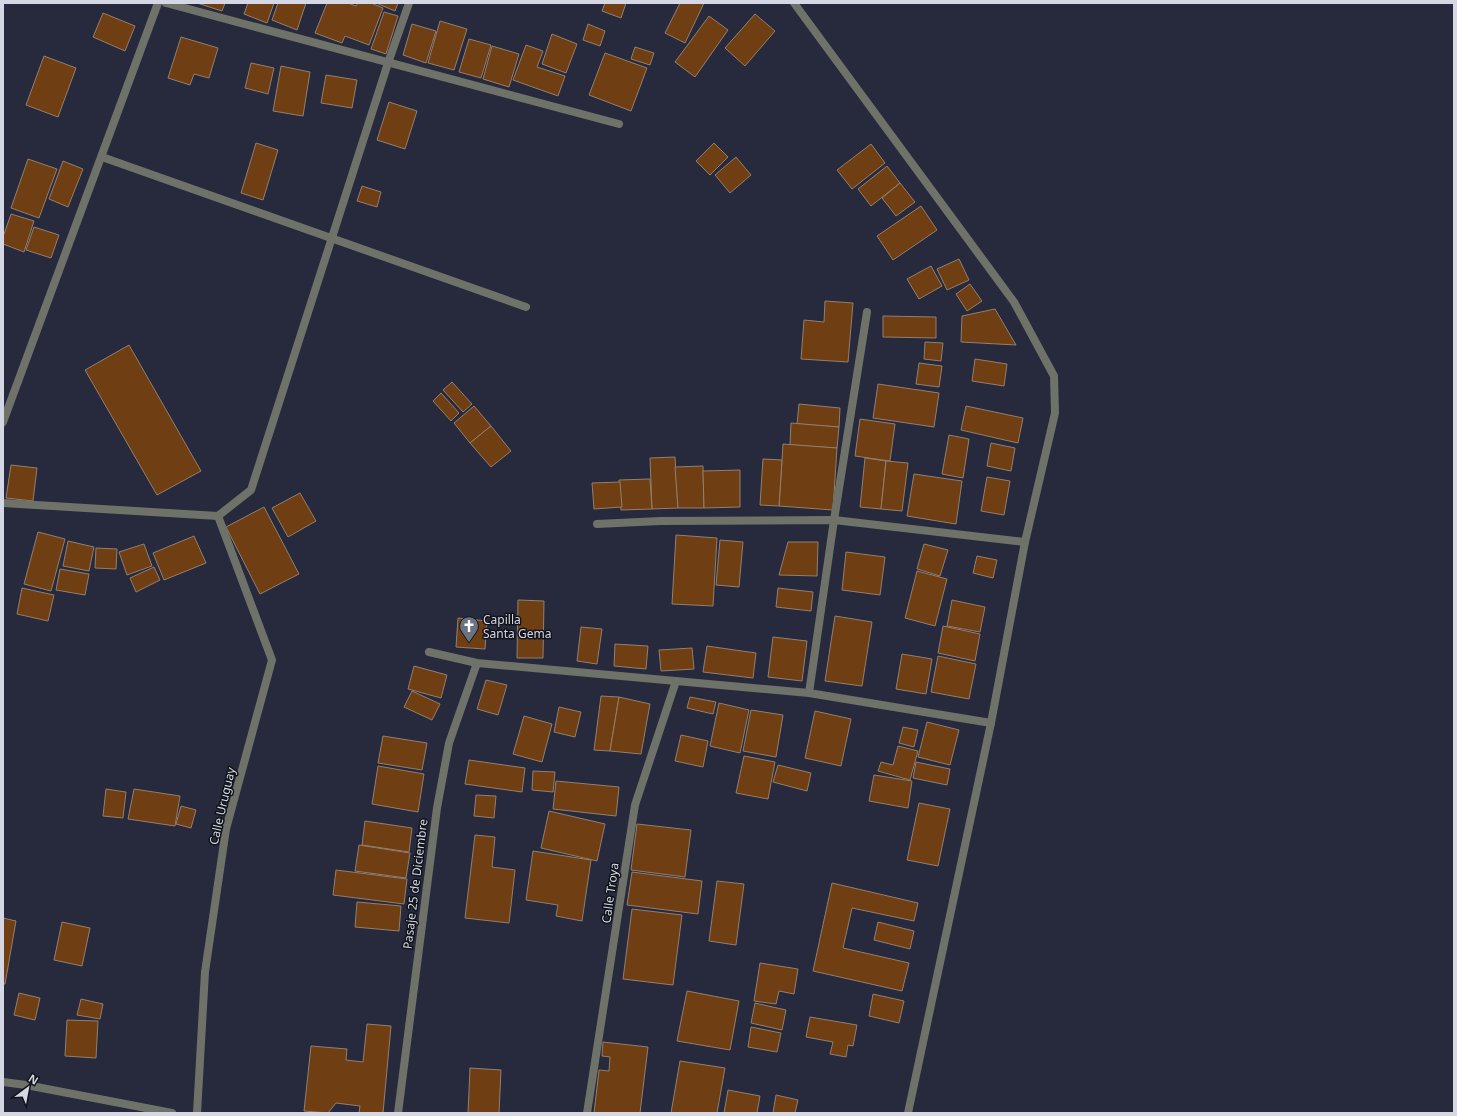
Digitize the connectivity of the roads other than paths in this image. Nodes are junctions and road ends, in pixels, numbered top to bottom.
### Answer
1 (158, 3) edge
2 (166, 3) edge
3 (409, 3) edge
4 (794, 3) edge
5 (388, 63) junction
6 (619, 124) dead end
7 (102, 157) junction
8 (332, 239) junction
9 (526, 307) dead end
10 (867, 312) dead end
11 (3, 422) edge
12 (3, 503) edge
13 (218, 516) junction
14 (834, 520) junction
15 (597, 524) dead end
16 (1025, 542) junction
17 (429, 652) dead end
18 (477, 663) junction
19 (676, 681) junction
20 (809, 693) junction
21 (991, 723) junction
22 (3, 1082) edge
23 (172, 1113) edge
24 (197, 1113) edge
25 (398, 1113) edge
26 (586, 1113) edge
27 (908, 1113) edge

1 - 7 street
2 - 5 street
3 - 5 street
4 - 16 street
5 - 6 street
5 - 8 street
7 - 8 street
7 - 11 street
8 - 9 street
8 - 13 street
10 - 14 street
12 - 13 street
13 - 24 street, Calle Uruguay
14 - 15 street
14 - 16 street
14 - 20 street
16 - 21 street
17 - 18 street
18 - 19 street
18 - 25 street, Pasaje 25 de Diciembre
19 - 20 street
19 - 26 street, Calle Troya
20 - 21 street
21 - 27 street
22 - 23 street

